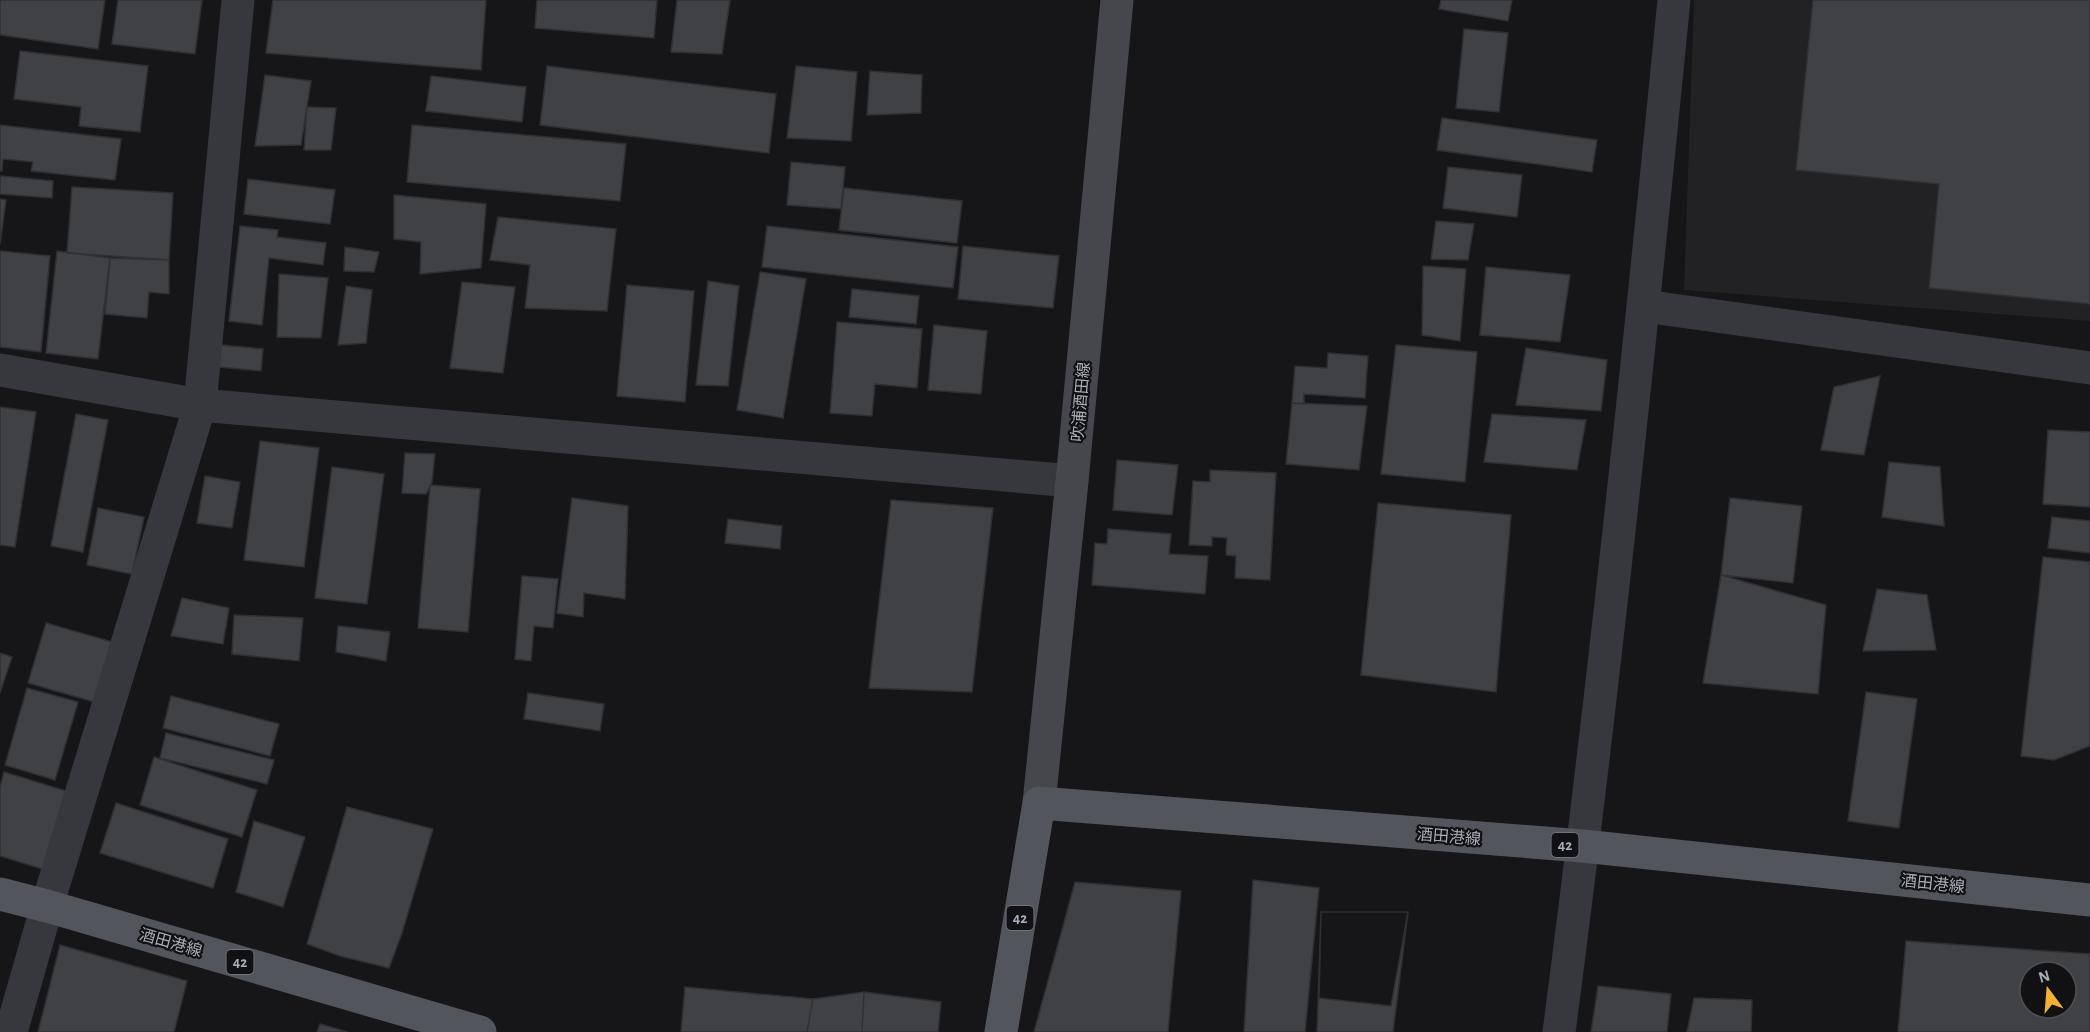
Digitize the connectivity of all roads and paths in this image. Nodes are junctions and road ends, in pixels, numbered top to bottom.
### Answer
1 (238, 0) edge
2 (1117, 0) edge
3 (1674, 0) edge
4 (1644, 306) junction
5 (2090, 368) edge
6 (0, 370) edge
7 (200, 405) junction
8 (1072, 482) junction
9 (1039, 803) junction
10 (1583, 846) junction
11 (0, 894) edge
12 (2090, 900) edge
13 (47, 906) junction
14 (11, 1032) edge
15 (480, 1032) edge
16 (1001, 1032) edge
17 (1559, 1032) edge

1 - 7 street
2 - 8 main road, 吹浦酒田線
3 - 4 street
4 - 5 street
4 - 10 street
6 - 7 street
7 - 8 street
7 - 13 street
8 - 9 main road, 吹浦酒田線
9 - 10 main road, 酒田港線 / 42
9 - 16 main road, 42
10 - 12 main road, 酒田港線 / 42
10 - 17 street
11 - 13 main road, 酒田港線 / 42
13 - 14 street
13 - 15 main road, 酒田港線 / 42

